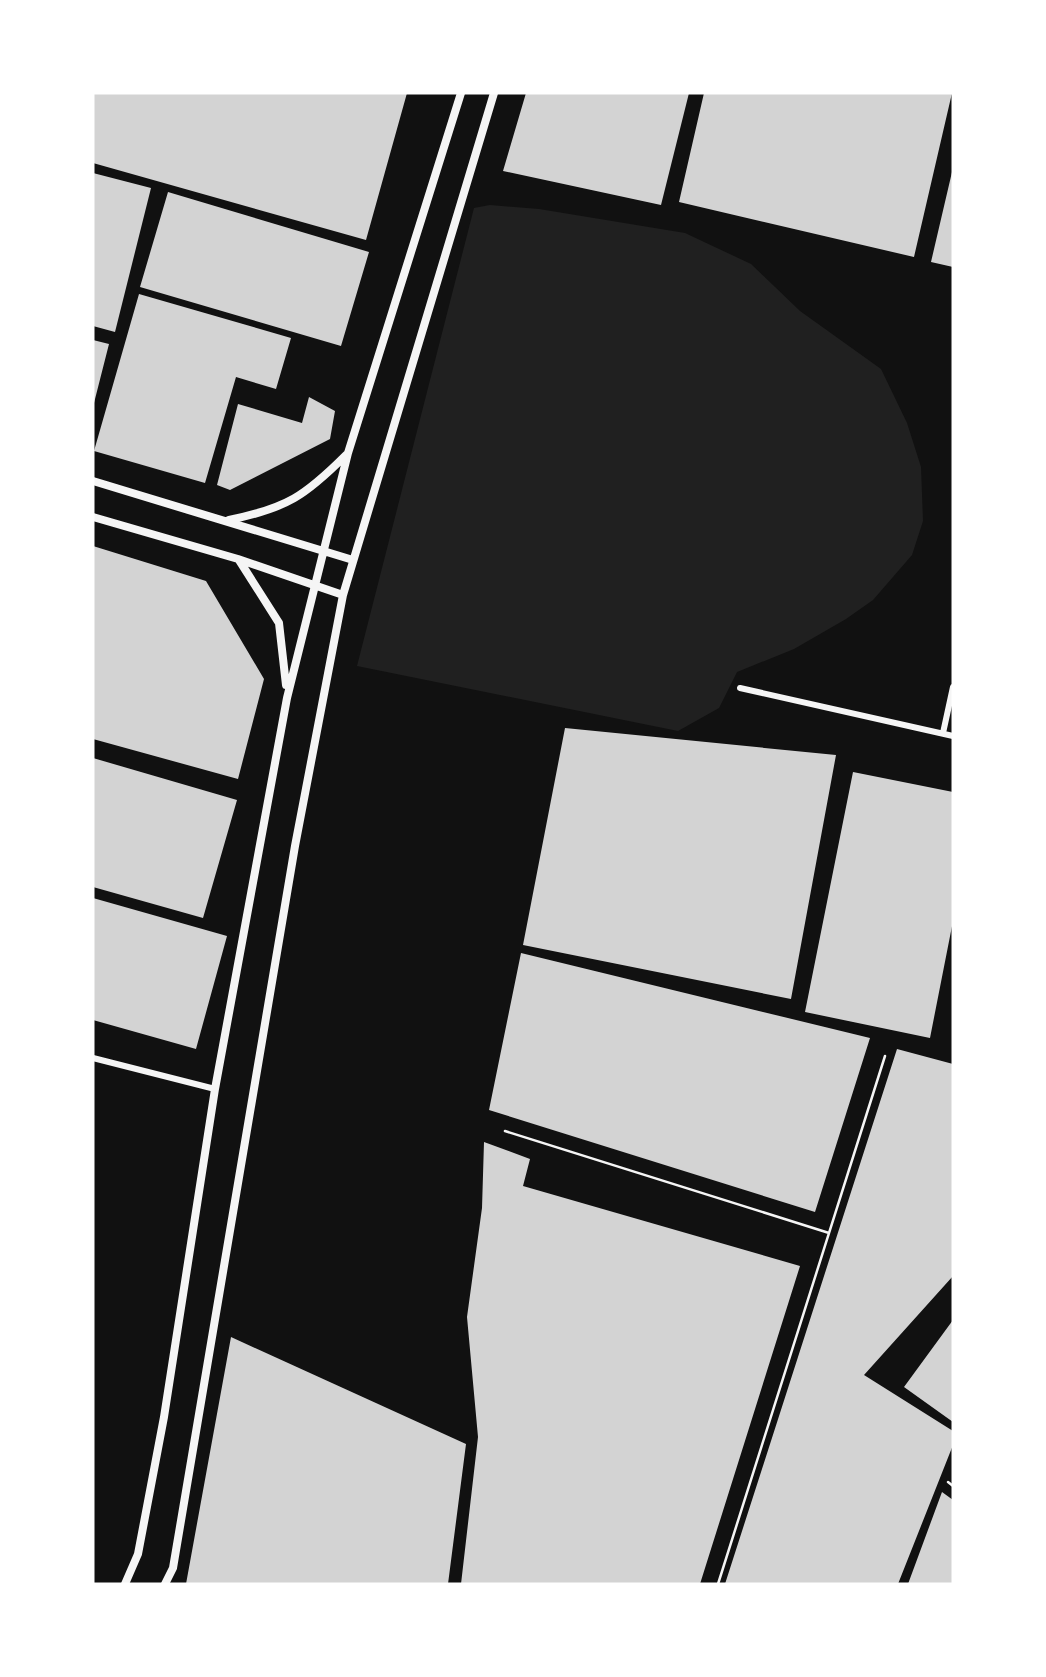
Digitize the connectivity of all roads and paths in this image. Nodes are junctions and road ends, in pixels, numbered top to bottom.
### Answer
1 (461, 93) edge
2 (494, 93) edge
3 (348, 453) junction
4 (93, 481) edge
5 (93, 517) edge
6 (225, 520) junction
7 (322, 548) junction
8 (238, 559) junction
9 (353, 560) junction
10 (313, 585) junction
11 (343, 595) junction
12 (953, 687) edge
13 (740, 688) dead end
14 (287, 698) junction
15 (943, 733) junction
16 (953, 736) edge
17 (885, 1056) dead end
18 (93, 1058) edge
19 (215, 1089) junction
20 (505, 1131) dead end
21 (830, 1233) junction
22 (948, 1482) dead end
23 (953, 1486) edge
24 (125, 1584) edge
25 (165, 1584) edge
26 (718, 1584) edge

1 - 3 main road
2 - 9 main road
3 - 6 main road
3 - 7 main road
4 - 6 main road
5 - 8 main road
6 - 7 main road
7 - 9 main road
7 - 10 main road
8 - 10 main road
8 - 14 main road
9 - 11 main road
10 - 11 main road
10 - 14 main road
11 - 25 main road
12 - 15 street
13 - 15 street
14 - 19 main road
15 - 16 street
17 - 21 lane
18 - 19 street
19 - 24 main road
20 - 21 lane
21 - 26 lane
22 - 23 lane

